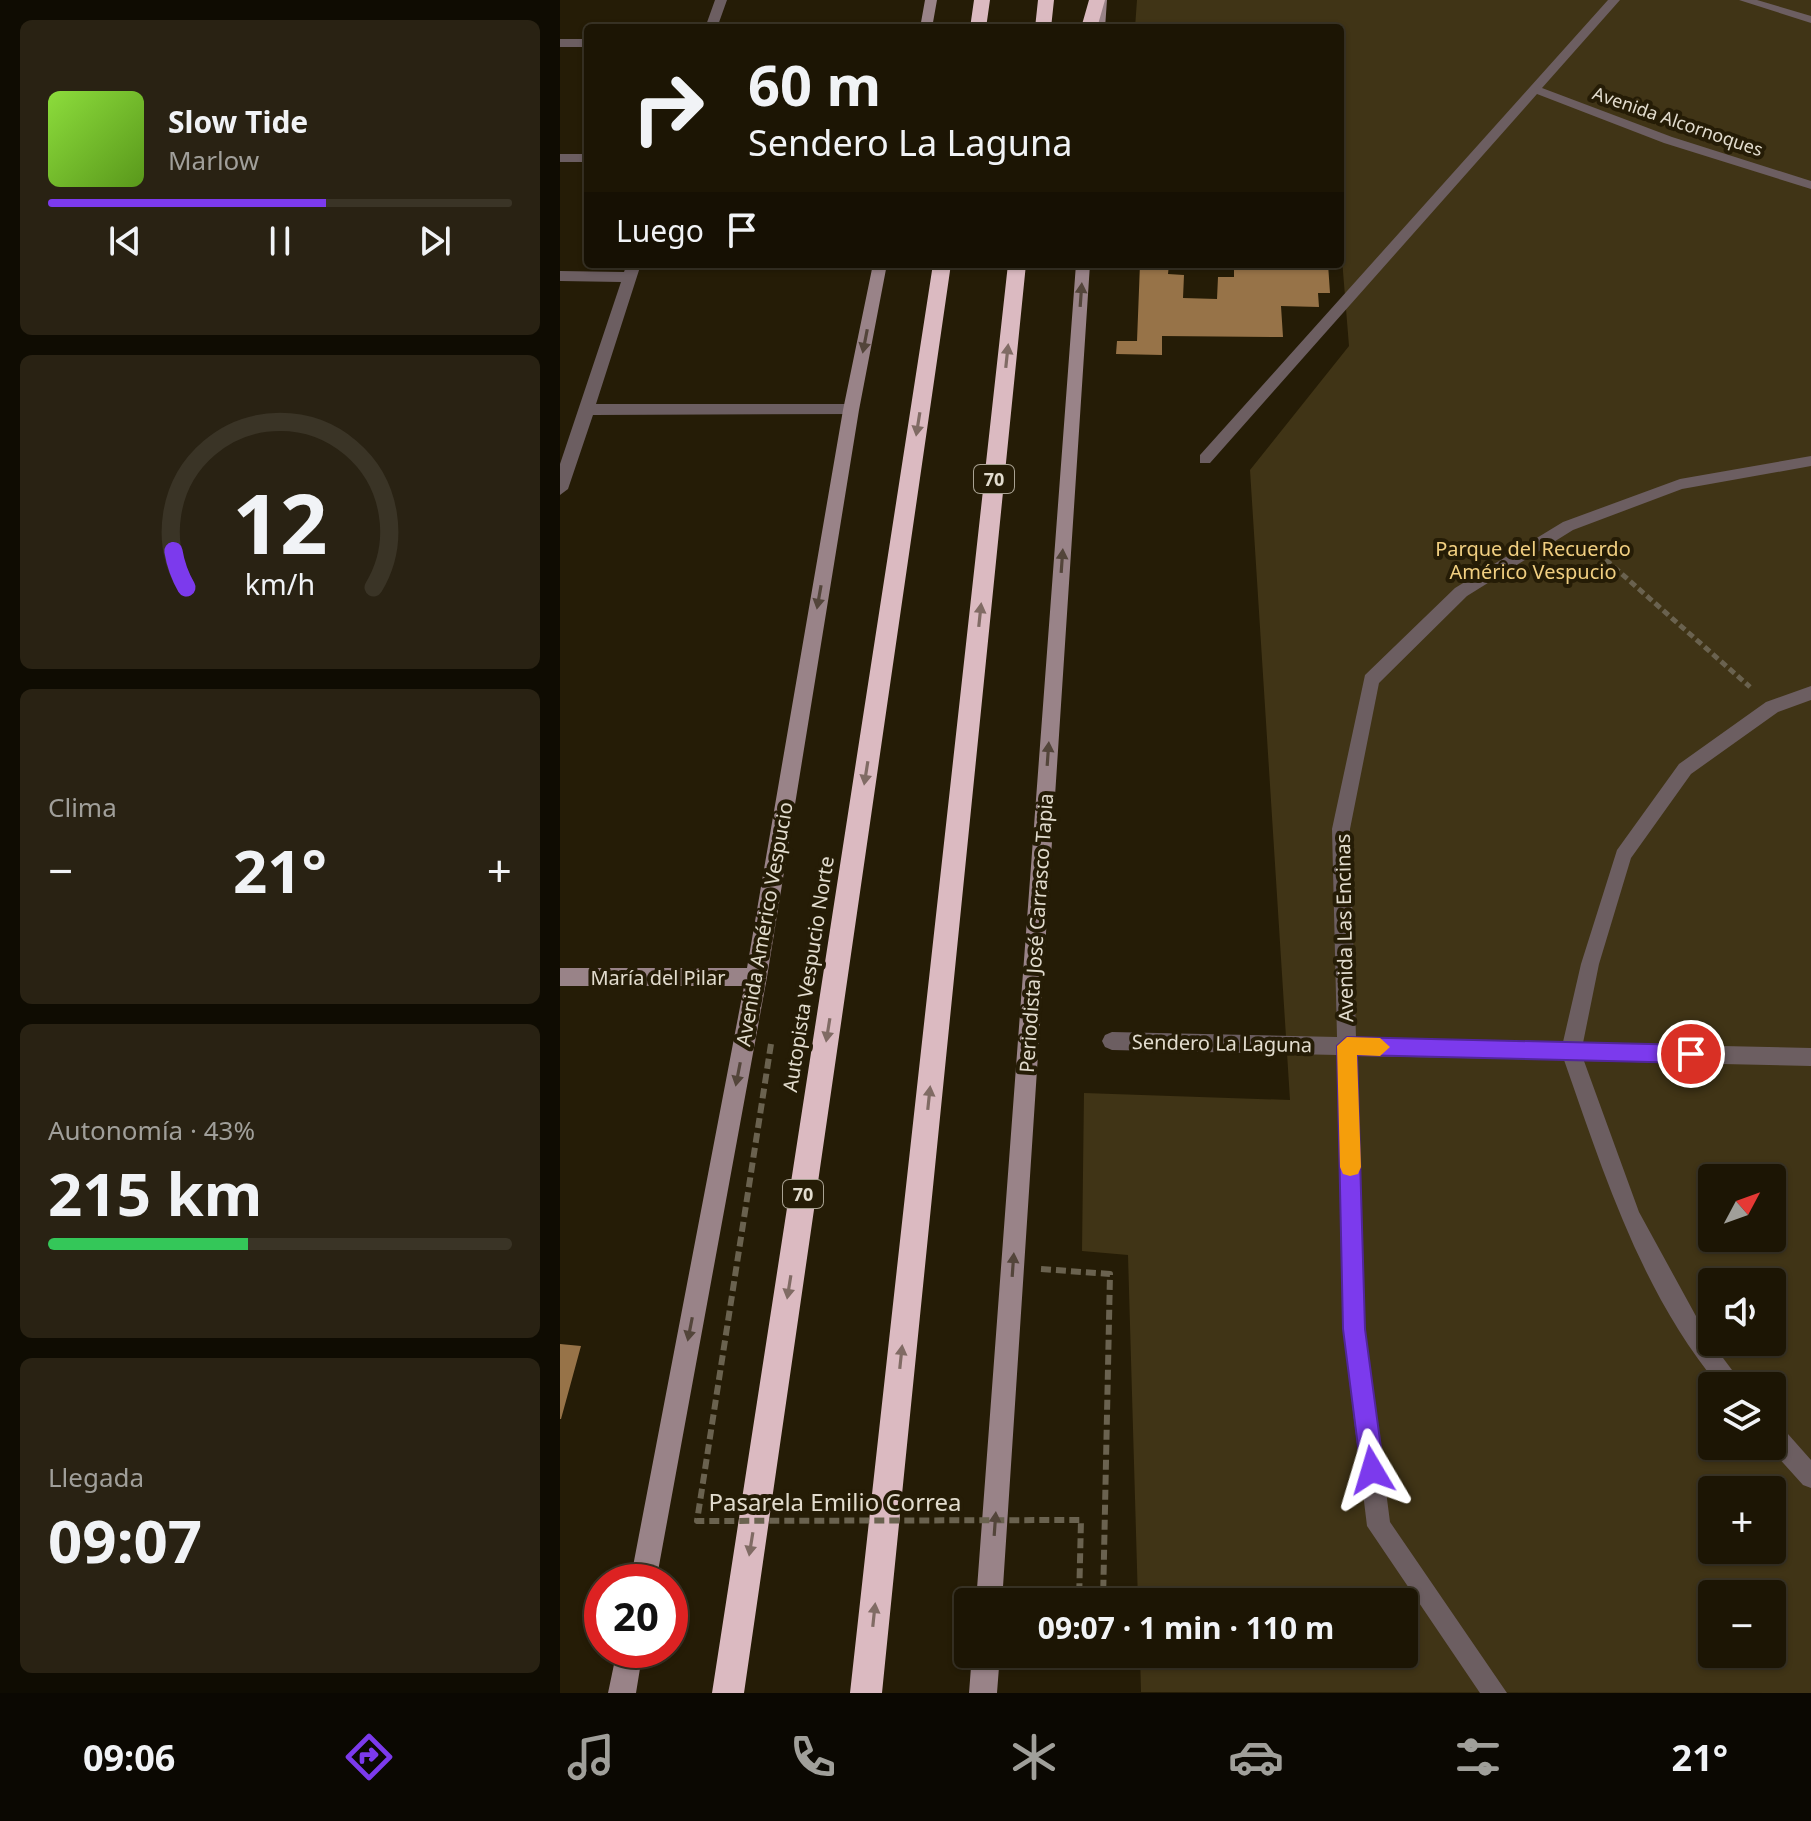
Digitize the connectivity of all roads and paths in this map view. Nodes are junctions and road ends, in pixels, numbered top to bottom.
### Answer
1 (721, 0) edge
2 (931, 0) edge
3 (982, 0) edge
4 (1046, 0) edge
5 (1099, 0) edge
6 (1614, 0) edge
7 (1745, 0) edge
8 (1811, 20) edge
9 (712, 24) edge
10 (927, 24) edge
11 (979, 24) edge
12 (1043, 24) edge
13 (1090, 24) edge
14 (1099, 24) edge
15 (560, 43) edge
16 (584, 43) edge
17 (1534, 89) junction
18 (560, 158) edge
19 (584, 158) edge
20 (1811, 185) edge
21 (879, 268) edge
22 (941, 268) edge
23 (1017, 268) edge
24 (1083, 268) edge
25 (632, 270) edge
26 (560, 276) edge
27 (586, 409) junction
28 (851, 410) junction
29 (1205, 459) dead end
30 (1811, 461) edge
31 (560, 489) edge
32 (1568, 526) junction
33 (1811, 693) edge
34 (1772, 707) junction
35 (560, 977) edge
36 (756, 977) junction
37 (1112, 1041) dead end
38 (771, 1044) dead end
39 (1347, 1046) junction
40 (1571, 1051) junction
41 (1811, 1057) edge
42 (1012, 1267) junction
43 (1721, 1372) edge
44 (1786, 1449) edge
45 (1811, 1477) edge
46 (646, 1564) edge
47 (990, 1588) edge
48 (1079, 1588) edge
49 (1103, 1588) edge
50 (627, 1668) edge
51 (985, 1668) edge
52 (622, 1693) edge
53 (728, 1693) edge
54 (866, 1693) edge
55 (983, 1693) edge
56 (1495, 1693) edge

1 - 9 street
2 - 10 main road
3 - 11 highway
4 - 12 highway
5 - 13 highway
5 - 14 main road
6 - 17 lane
7 - 8 lane
15 - 16 street
17 - 20 lane, Avenida Alcornoques
17 - 29 lane
18 - 19 street
21 -> 28 main road, Avenida Américo Vespucio
22 -> 53 highway, Autopista Vespucio Norte / 70
54 -> 23 highway, 70
42 -> 24 main road, Periodista José Carrasco Tapia
25 - 26 street
25 - 27 street
27 - 28 street
27 - 31 street
28 -> 36 main road, Avenida Américo Vespucio
30 - 32 lane, Avenida Las Encinas
32 - 34 path
32 - 39 lane, Avenida Las Encinas
33 - 34 lane
34 - 40 lane
35 - 36 main road, María del Pilar
36 -> 46 main road, Avenida Américo Vespucio
37 - 39 lane, Sendero La Laguna
38 - 48 path, Pasarela Emilio Correa, bridge
39 - 40 lane, Sendero La Laguna
39 - 56 lane, Avenida Las Encinas
40 - 41 lane, Sendero La Laguna
40 - 43 lane
47 -> 42 main road, Periodista José Carrasco Tapia
42 - 49 path
44 - 45 lane
50 - 52 main road
51 - 55 main road

